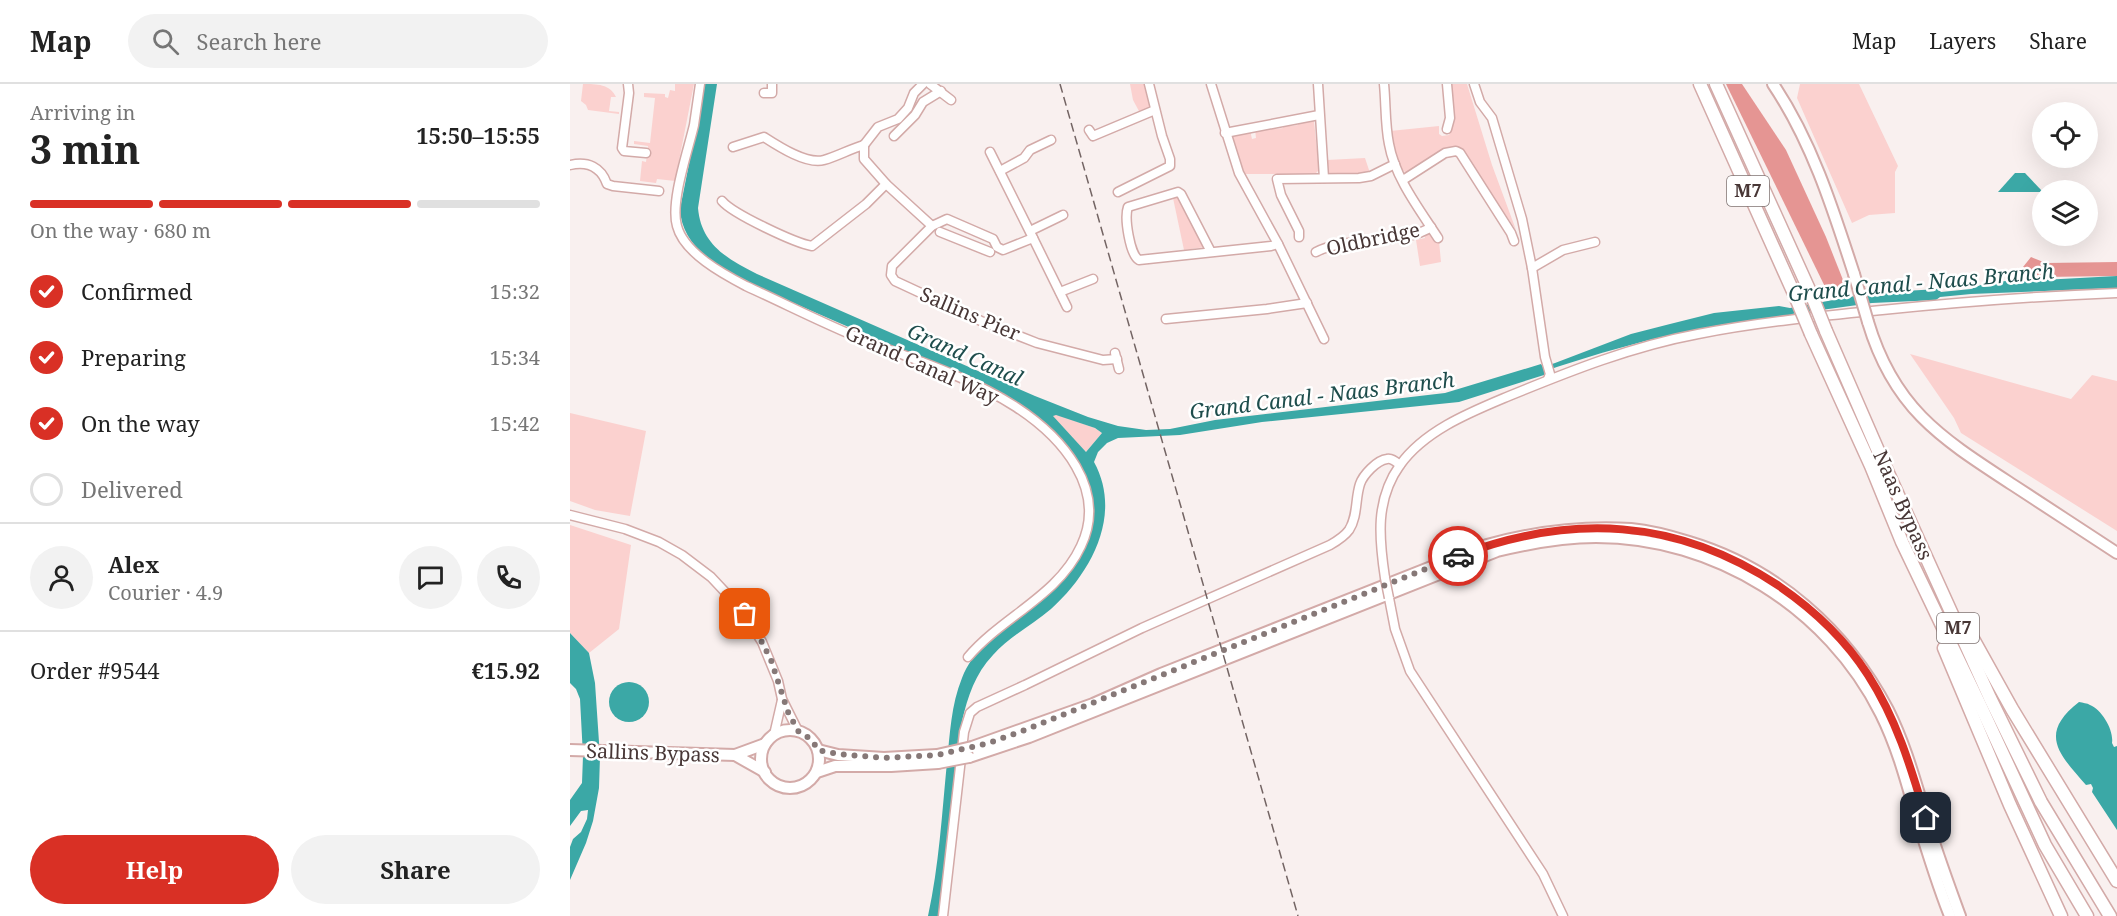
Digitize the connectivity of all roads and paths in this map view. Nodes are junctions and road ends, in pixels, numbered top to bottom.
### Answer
1 (628, 84) edge
2 (700, 84) edge
3 (772, 84) edge
4 (923, 84) edge
5 (930, 84) edge
6 (1149, 84) edge
7 (1211, 84) edge
8 (1318, 84) edge
9 (1384, 84) edge
10 (1447, 84) edge
11 (1474, 84) edge
12 (1700, 84) edge
13 (1716, 84) edge
14 (1773, 84) edge
15 (941, 91) junction
16 (764, 93) dead end
17 (951, 100) dead end
18 (1155, 110) junction
19 (1319, 115) junction
20 (1447, 129) dead end
21 (1089, 130) dead end
22 (1225, 133) junction
23 (894, 136) dead end
24 (1051, 140) dead end
25 (864, 145) junction
26 (733, 147) dead end
27 (990, 152) dead end
28 (646, 153) dead end
29 (1395, 164) junction
30 (570, 165) edge
31 (1000, 171) junction
32 (1324, 178) junction
33 (1402, 180) junction
34 (886, 184) junction
35 (659, 191) dead end
36 (1118, 192) dead end
37 (722, 201) dead end
38 (1063, 215) dead end
39 (932, 226) junction
40 (1431, 227) junction
41 (940, 232) dead end
42 (977, 233) junction
43 (1031, 234) junction
44 (1299, 237) dead end
45 (1438, 238) dead end
46 (1514, 241) dead end
47 (1595, 242) dead end
48 (1278, 244) junction
49 (972, 245) junction
50 (990, 252) dead end
51 (1211, 252) junction
52 (1316, 252) dead end
53 (1532, 268) junction
54 (1093, 279) dead end
55 (1060, 292) junction
56 (2117, 293) edge
57 (1307, 303) junction
58 (1067, 307) dead end
59 (1166, 319) dead end
60 (1324, 339) dead end
61 (1117, 360) dead end
62 (1549, 376) junction
63 (1877, 464) junction
64 (1400, 465) junction
65 (570, 515) edge
66 (2117, 553) edge
67 (968, 657) dead end
68 (782, 699) junction
69 (798, 731) junction
70 (774, 735) junction
71 (765, 744) junction
72 (570, 750) edge
73 (818, 750) junction
74 (971, 752) junction
75 (735, 755) junction
76 (938, 759) junction
77 (765, 771) junction
78 (817, 772) junction
79 (2117, 881) edge
80 (2059, 913) edge
81 (943, 916) edge
82 (1563, 916) edge
83 (1950, 916) edge
84 (1960, 916) edge
85 (2087, 916) edge
86 (2110, 916) edge

1 - 28 street
2 - 67 street, Grand Canal Way
3 - 16 street
4 - 25 street
5 - 15 street
6 - 18 street
7 - 22 street
8 - 19 street
9 - 29 street, Oldbridge
10 - 20 street
11 - 53 street
12 - 63 highway, Naas Bypass / M7, bridge
13 - 63 highway, Naas Bypass / M7, bridge
14 - 66 main road, bridge
15 - 17 street
15 - 23 street
18 - 21 street
18 - 36 street
19 - 22 street
19 - 32 street
22 - 48 street
24 - 31 street
25 - 26 street
25 - 34 street
27 - 31 street
29 - 32 street, Oldbridge
29 - 33 street, Oldbridge
30 - 35 street
31 - 43 street
32 - 44 street, Oldbridge
33 - 40 street, Oldbridge
33 - 46 street
34 - 37 street
34 - 39 street
38 - 43 street
39 - 42 street
39 - 61 street, Sallins Pier
40 - 45 street, Oldbridge
40 - 52 street, Oldbridge
41 - 49 street
42 - 43 street
42 - 49 street
43 - 55 street
47 - 53 street
48 - 51 street
48 - 57 street
49 - 50 street
51 - 51 street
53 - 62 street
54 - 55 street
55 - 58 street
56 - 62 street
57 - 59 street
57 - 60 street
62 - 64 street
63 - 79 highway, M7
63 - 80 highway, M7
63 - 85 highway, Naas Bypass / M7
63 - 86 highway, Naas Bypass / M7
64 - 81 street
64 - 82 street, bridge
65 - 68 street
68 - 69 street
68 - 70 street
69 - 70 main road
69 - 73 main road
70 - 71 main road
71 - 75 main road, Sallins Bypass
71 - 77 main road
72 - 75 main road, Sallins Bypass
73 - 76 main road
73 - 78 main road
74 - 76 main road, bridge
74 - 83 main road
74 - 84 main road
75 - 77 main road, Sallins Bypass
76 - 78 main road
77 - 78 main road

